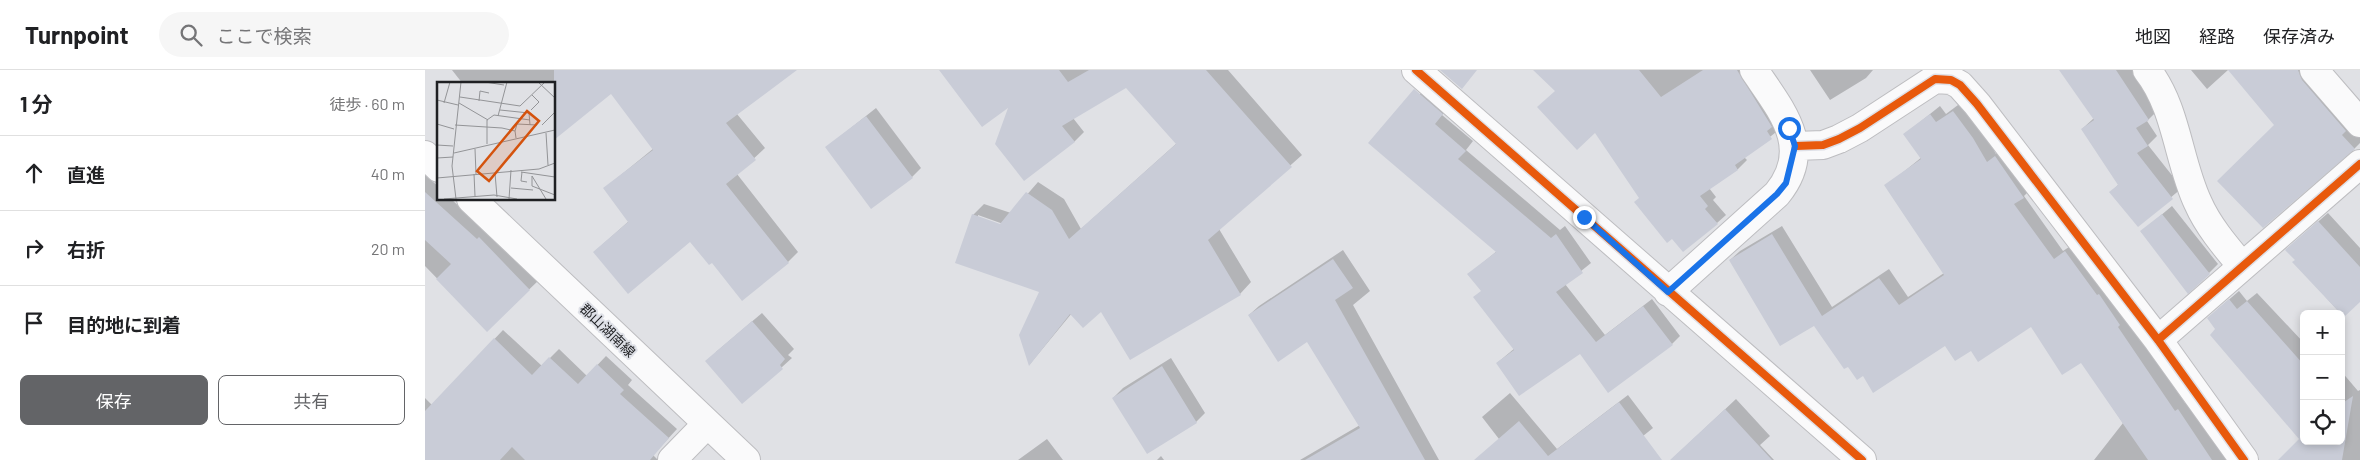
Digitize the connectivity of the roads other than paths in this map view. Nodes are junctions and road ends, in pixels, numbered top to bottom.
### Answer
1 (1416, 70) edge
2 (1754, 70) edge
3 (2147, 70) edge
4 (2314, 70) edge
5 (2360, 123) edge
6 (1795, 146) junction
7 (425, 155) edge
8 (2360, 164) edge
9 (437, 166) edge
10 (472, 200) edge
11 (2242, 266) junction
12 (1668, 292) junction
13 (2158, 340) junction
14 (707, 424) junction
15 (672, 460) edge
16 (746, 460) edge
17 (1862, 460) edge
18 (2245, 460) edge

1 - 12 street
2 - 6 street
3 - 11 street
4 - 5 street
6 - 12 street
6 - 13 street
7 - 9 street
8 - 11 street
10 - 14 street, 郡山湖南線
11 - 13 street
12 - 17 street
13 - 18 street
14 - 15 street
14 - 16 street, 郡山湖南線

